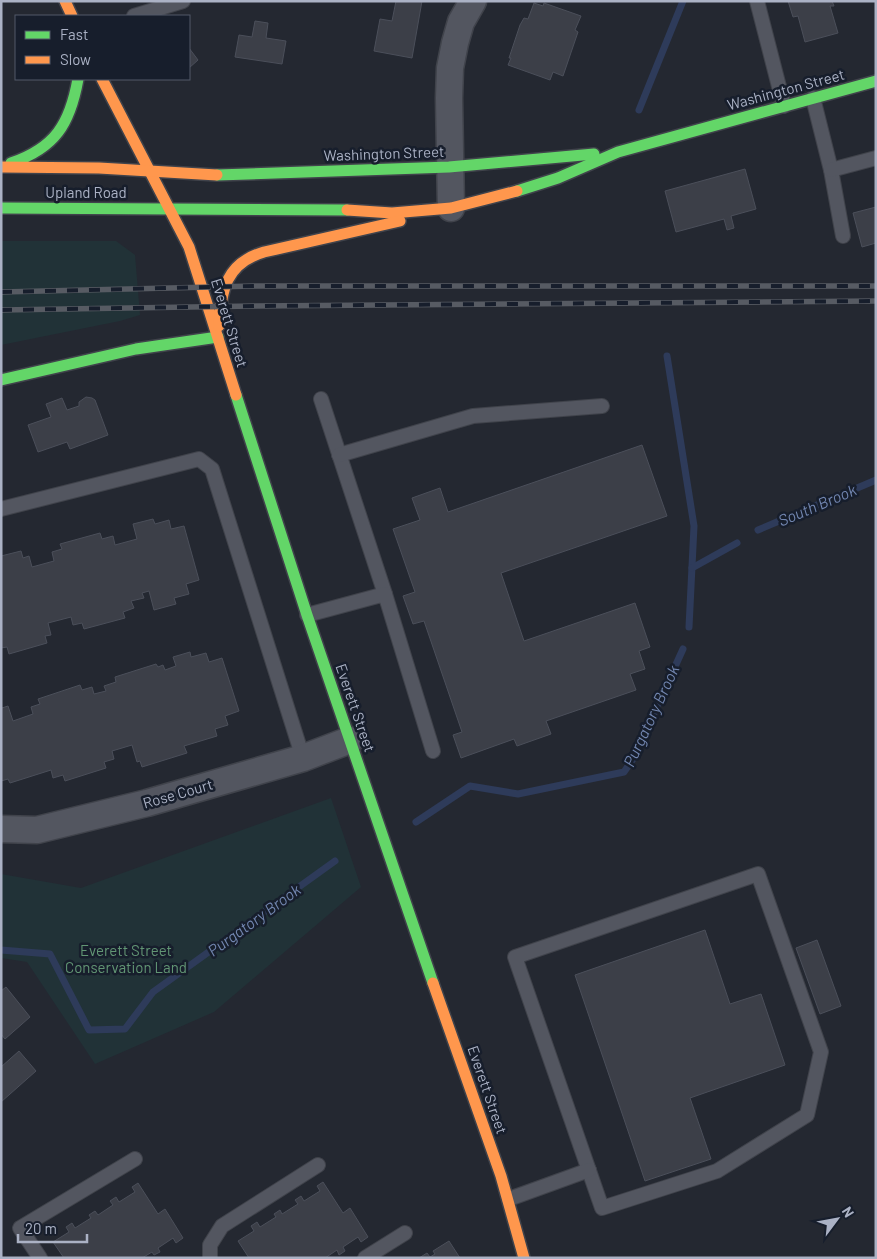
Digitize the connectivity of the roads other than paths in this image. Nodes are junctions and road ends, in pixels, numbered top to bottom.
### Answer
1 (65, 1) edge
2 (183, 1) edge
3 (473, 1) edge
4 (757, 1) edge
5 (72, 15) edge
6 (137, 15) edge
7 (78, 80) edge
8 (102, 80) edge
9 (876, 81) edge
10 (813, 98) junction
11 (784, 106) junction
12 (618, 152) junction
13 (876, 158) edge
14 (1, 167) edge
15 (449, 167) junction
16 (151, 170) junction
17 (831, 170) junction
18 (1, 208) edge
19 (451, 208) junction
20 (172, 209) junction
21 (843, 236) dead end
22 (218, 337) junction
23 (1, 380) edge
24 (321, 399) dead end
25 (602, 406) dead end
26 (339, 455) junction
27 (1, 509) edge
28 (385, 594) junction
29 (307, 615) junction
30 (350, 740) junction
31 (433, 750) dead end
32 (303, 758) junction
33 (1, 829) edge
34 (136, 1159) dead end
35 (318, 1165) dead end
36 (589, 1170) junction
37 (509, 1199) junction
38 (405, 1233) dead end
39 (40, 1258) edge
40 (210, 1258) edge
41 (365, 1258) edge
42 (524, 1258) edge

1 - 5 main road
2 - 6 lane
3 - 15 street
4 - 11 lane
7 - 14 main road
8 - 16 main road, Everett Street
9 - 10 main road, Washington Street
10 - 11 main road, Washington Street
10 - 17 lane
11 - 12 main road, Washington Street
12 - 15 main road, Washington Street
12 - 19 main road, Washington Street
13 - 17 lane
14 - 16 main road, Upland Road
15 - 16 main road, Washington Street
15 - 19 street
16 - 20 main road, Everett Street
17 - 21 lane
18 - 20 main road, Upland Road
19 - 20 main road, Washington Street
19 - 22 main road
20 - 22 main road, Everett Street
22 - 23 main road
22 - 29 main road, Everett Street
24 - 26 lane
25 - 26 lane
26 - 28 lane
27 - 32 lane
28 - 29 lane
28 - 31 lane
29 - 30 main road, Everett Street
30 - 32 street, Rose Court
30 - 37 main road, Everett Street
32 - 33 street, Rose Court
34 - 39 lane
35 - 40 lane
36 - 36 lane
36 - 37 lane
37 - 42 main road, Everett Street
38 - 41 lane

